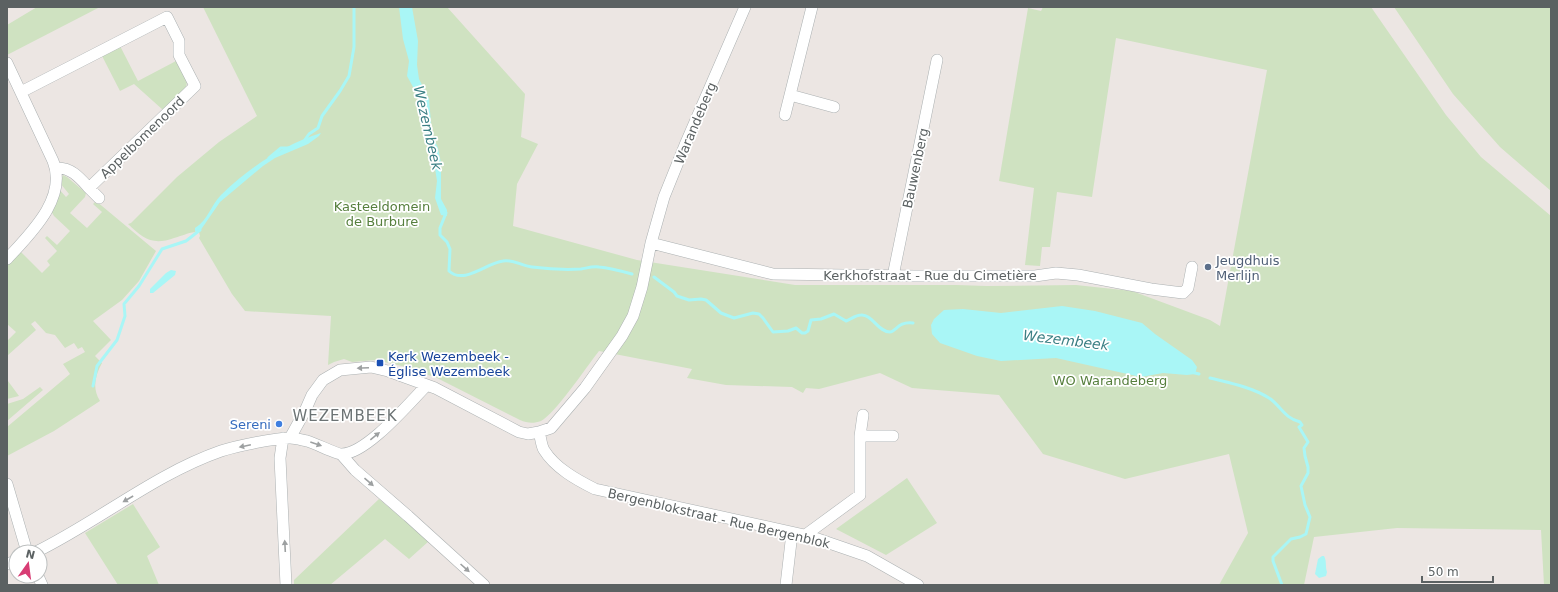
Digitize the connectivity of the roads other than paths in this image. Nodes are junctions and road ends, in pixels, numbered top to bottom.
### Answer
1 (745, 7) edge
2 (812, 7) edge
3 (937, 60) dead end
4 (7, 63) edge
5 (21, 92) junction
6 (790, 95) junction
7 (834, 107) dead end
8 (785, 115) dead end
9 (56, 168) junction
10 (90, 188) junction
11 (99, 198) dead end
12 (651, 243) junction
13 (7, 259) edge
14 (1192, 267) dead end
15 (893, 276) junction
16 (427, 384) junction
17 (862, 415) dead end
18 (540, 432) junction
19 (860, 436) junction
20 (893, 436) dead end
21 (287, 438) junction
22 (341, 454) junction
23 (7, 484) edge
24 (792, 533) junction
25 (804, 536) junction
26 (25, 544) edge
27 (48, 545) edge
28 (286, 585) edge
29 (484, 585) edge
30 (786, 585) edge
31 (918, 585) edge

1 - 12 street, Warandeberg
2 - 6 street
3 - 15 street, Bauwenberg
4 - 5 street
5 - 9 street
5 - 10 street, Appelbomenoord
6 - 7 street
6 - 8 street
9 - 10 street, Appelbomenoord
9 - 13 street
10 - 11 street, Appelbomenoord
12 - 15 street, Kerkhofstraat - Rue du Cimetière
12 - 18 street, Warandeberg
14 - 15 street, Kerkhofstraat - Rue du Cimetière
16 - 18 street
16 -> 21 street
22 -> 16 street
17 - 19 street
18 - 24 street, Bergenblokstraat - Rue Bergenblok
19 - 20 street
19 - 25 street
21 -> 22 street
21 -> 27 street
28 -> 21 street
22 -> 29 street
23 - 26 street
24 - 25 street, Bergenblokstraat - Rue Bergenblok
24 - 30 street
25 - 31 street, Bergenblokstraat - Rue Bergenblok

